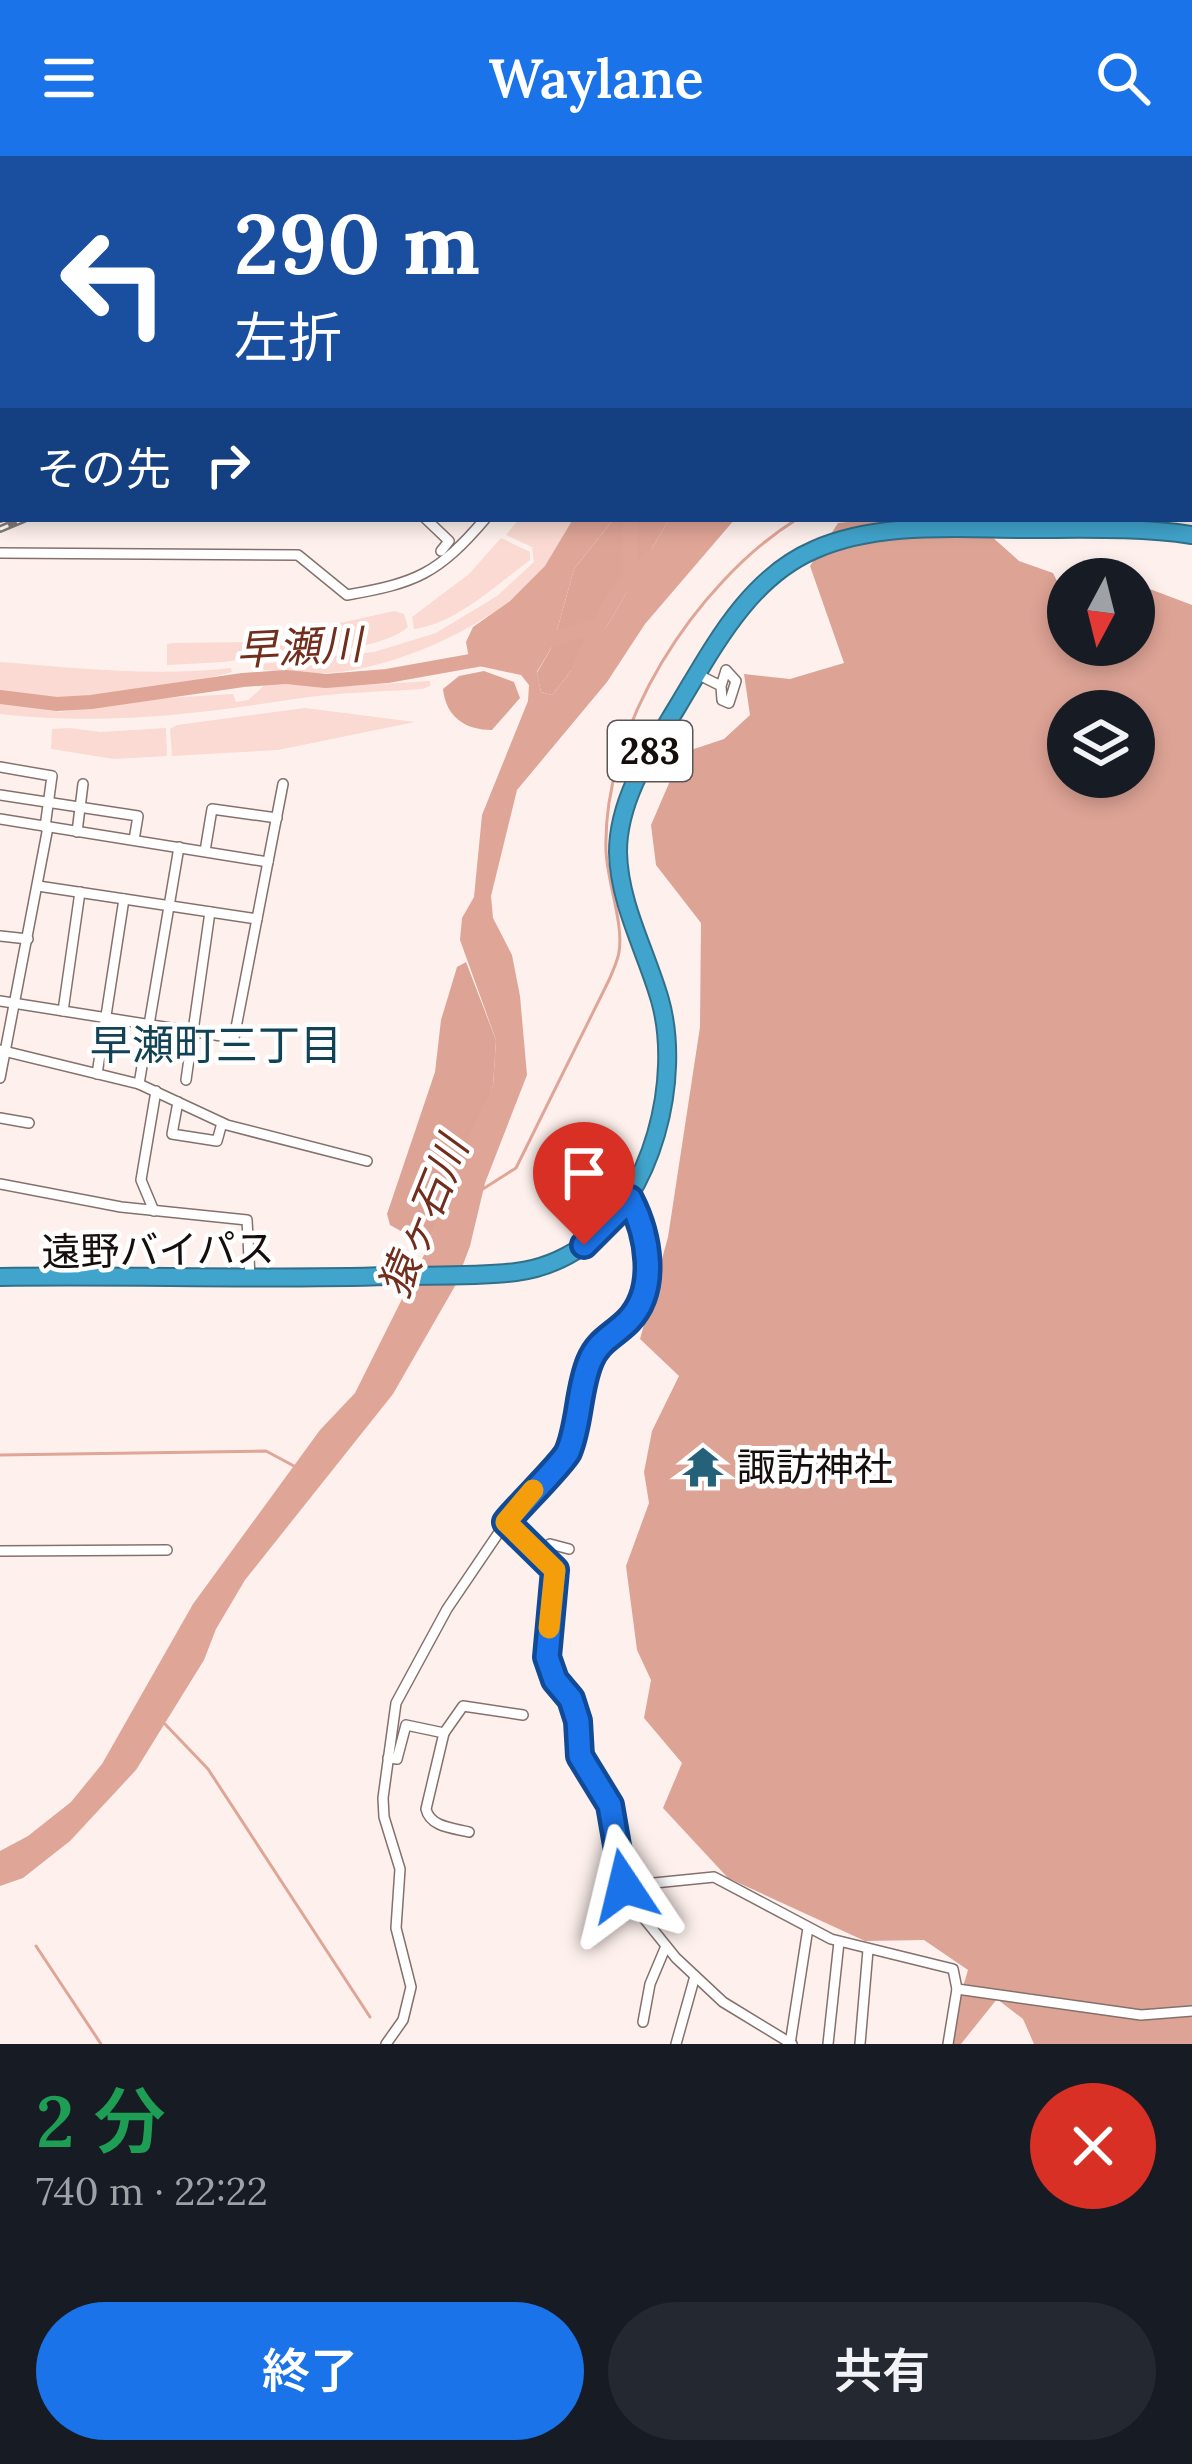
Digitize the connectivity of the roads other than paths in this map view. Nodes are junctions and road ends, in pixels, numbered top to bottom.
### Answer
1 (429, 522) edge
2 (482, 522) edge
3 (1192, 535) edge
4 (441, 551) dead end
5 (0, 553) edge
6 (697, 674) junction
7 (721, 686) dead end
8 (0, 767) edge
9 (83, 784) dead end
10 (283, 784) dead end
11 (0, 795) edge
12 (49, 802) junction
13 (80, 807) junction
14 (277, 818) junction
15 (0, 819) edge
16 (47, 827) junction
17 (77, 832) junction
18 (134, 840) junction
19 (179, 847) junction
20 (205, 851) junction
21 (268, 862) junction
22 (38, 886) junction
23 (80, 892) junction
24 (124, 899) junction
25 (169, 905) junction
26 (210, 912) junction
27 (257, 919) junction
28 (0, 936) edge
29 (28, 939) junction
30 (0, 1000) edge
31 (15, 1004) junction
32 (63, 1011) junction
33 (105, 1018) junction
34 (149, 1024) junction
35 (193, 1032) junction
36 (3, 1051) edge
37 (97, 1074) junction
38 (0, 1078) edge
39 (186, 1080) dead end
40 (139, 1084) junction
41 (156, 1091) junction
42 (178, 1102) junction
43 (0, 1118) edge
44 (29, 1123) dead end
45 (222, 1123) junction
46 (367, 1161) dead end
47 (0, 1184) edge
48 (630, 1199) junction
49 (154, 1211) junction
50 (250, 1276) junction
51 (317, 1278) junction
52 (0, 1281) edge
53 (506, 1522) junction
54 (569, 1549) dead end
55 (167, 1550) dead end
56 (0, 1551) edge
57 (538, 1551) junction
58 (523, 1714) dead end
59 (444, 1733) junction
60 (388, 1758) junction
61 (469, 1832) dead end
62 (624, 1886) junction
63 (808, 1928) junction
64 (839, 1942) junction
65 (666, 1946) junction
66 (868, 1950) junction
67 (695, 1976) junction
68 (957, 1989) junction
69 (1192, 2012) edge
70 (643, 2022) dead end
71 (386, 2044) edge
72 (676, 2044) edge
73 (791, 2044) edge
74 (828, 2044) edge
75 (860, 2044) edge
76 (948, 2044) edge

1 - 4 street
2 - 5 street
3 - 6 highway, 遠野バイパス / 283
6 - 7 street
6 - 48 highway, 遠野バイパス / 283
8 - 12 street
9 - 13 street
10 - 14 street
11 - 12 street
12 - 13 street
12 - 16 street
13 - 17 street
13 - 18 street
14 - 20 street
14 - 21 street
15 - 16 street
16 - 17 street
16 - 22 street
17 - 18 street
18 - 19 street
19 - 20 street
19 - 25 street
20 - 21 street
21 - 27 street
22 - 23 street
22 - 29 street
23 - 24 street
23 - 32 street
24 - 25 street
24 - 33 street
25 - 26 street
25 - 34 street
26 - 27 street
26 - 35 street
27 - 35 street
28 - 29 street
29 - 31 street
30 - 31 street
31 - 32 street
31 - 36 street
32 - 33 street
33 - 34 street
33 - 37 street
34 - 35 street
34 - 40 street
35 - 39 street
36 - 37 street
36 - 38 street
37 - 40 street
40 - 41 street
41 - 42 street
41 - 49 street
42 - 45 street
42 - 45 street
43 - 44 street
45 - 46 street
47 - 49 street
48 - 51 highway, 遠野バイパス / 283
48 - 53 street
49 - 50 street
50 - 51 highway, 遠野バイパス / 283
50 - 52 highway, 遠野バイパス / 283
51 - 52 highway, 遠野バイパス / 283
53 - 57 street
53 - 60 street
54 - 57 street
55 - 56 street
57 - 62 street
58 - 59 street
59 - 60 street
59 - 61 street
60 - 71 street
62 - 63 street
62 - 65 street
63 - 64 street
63 - 73 street
64 - 66 street
64 - 74 street
65 - 67 street
65 - 70 street
66 - 68 street
66 - 75 street
67 - 72 street
67 - 73 street
68 - 69 street
68 - 76 street

